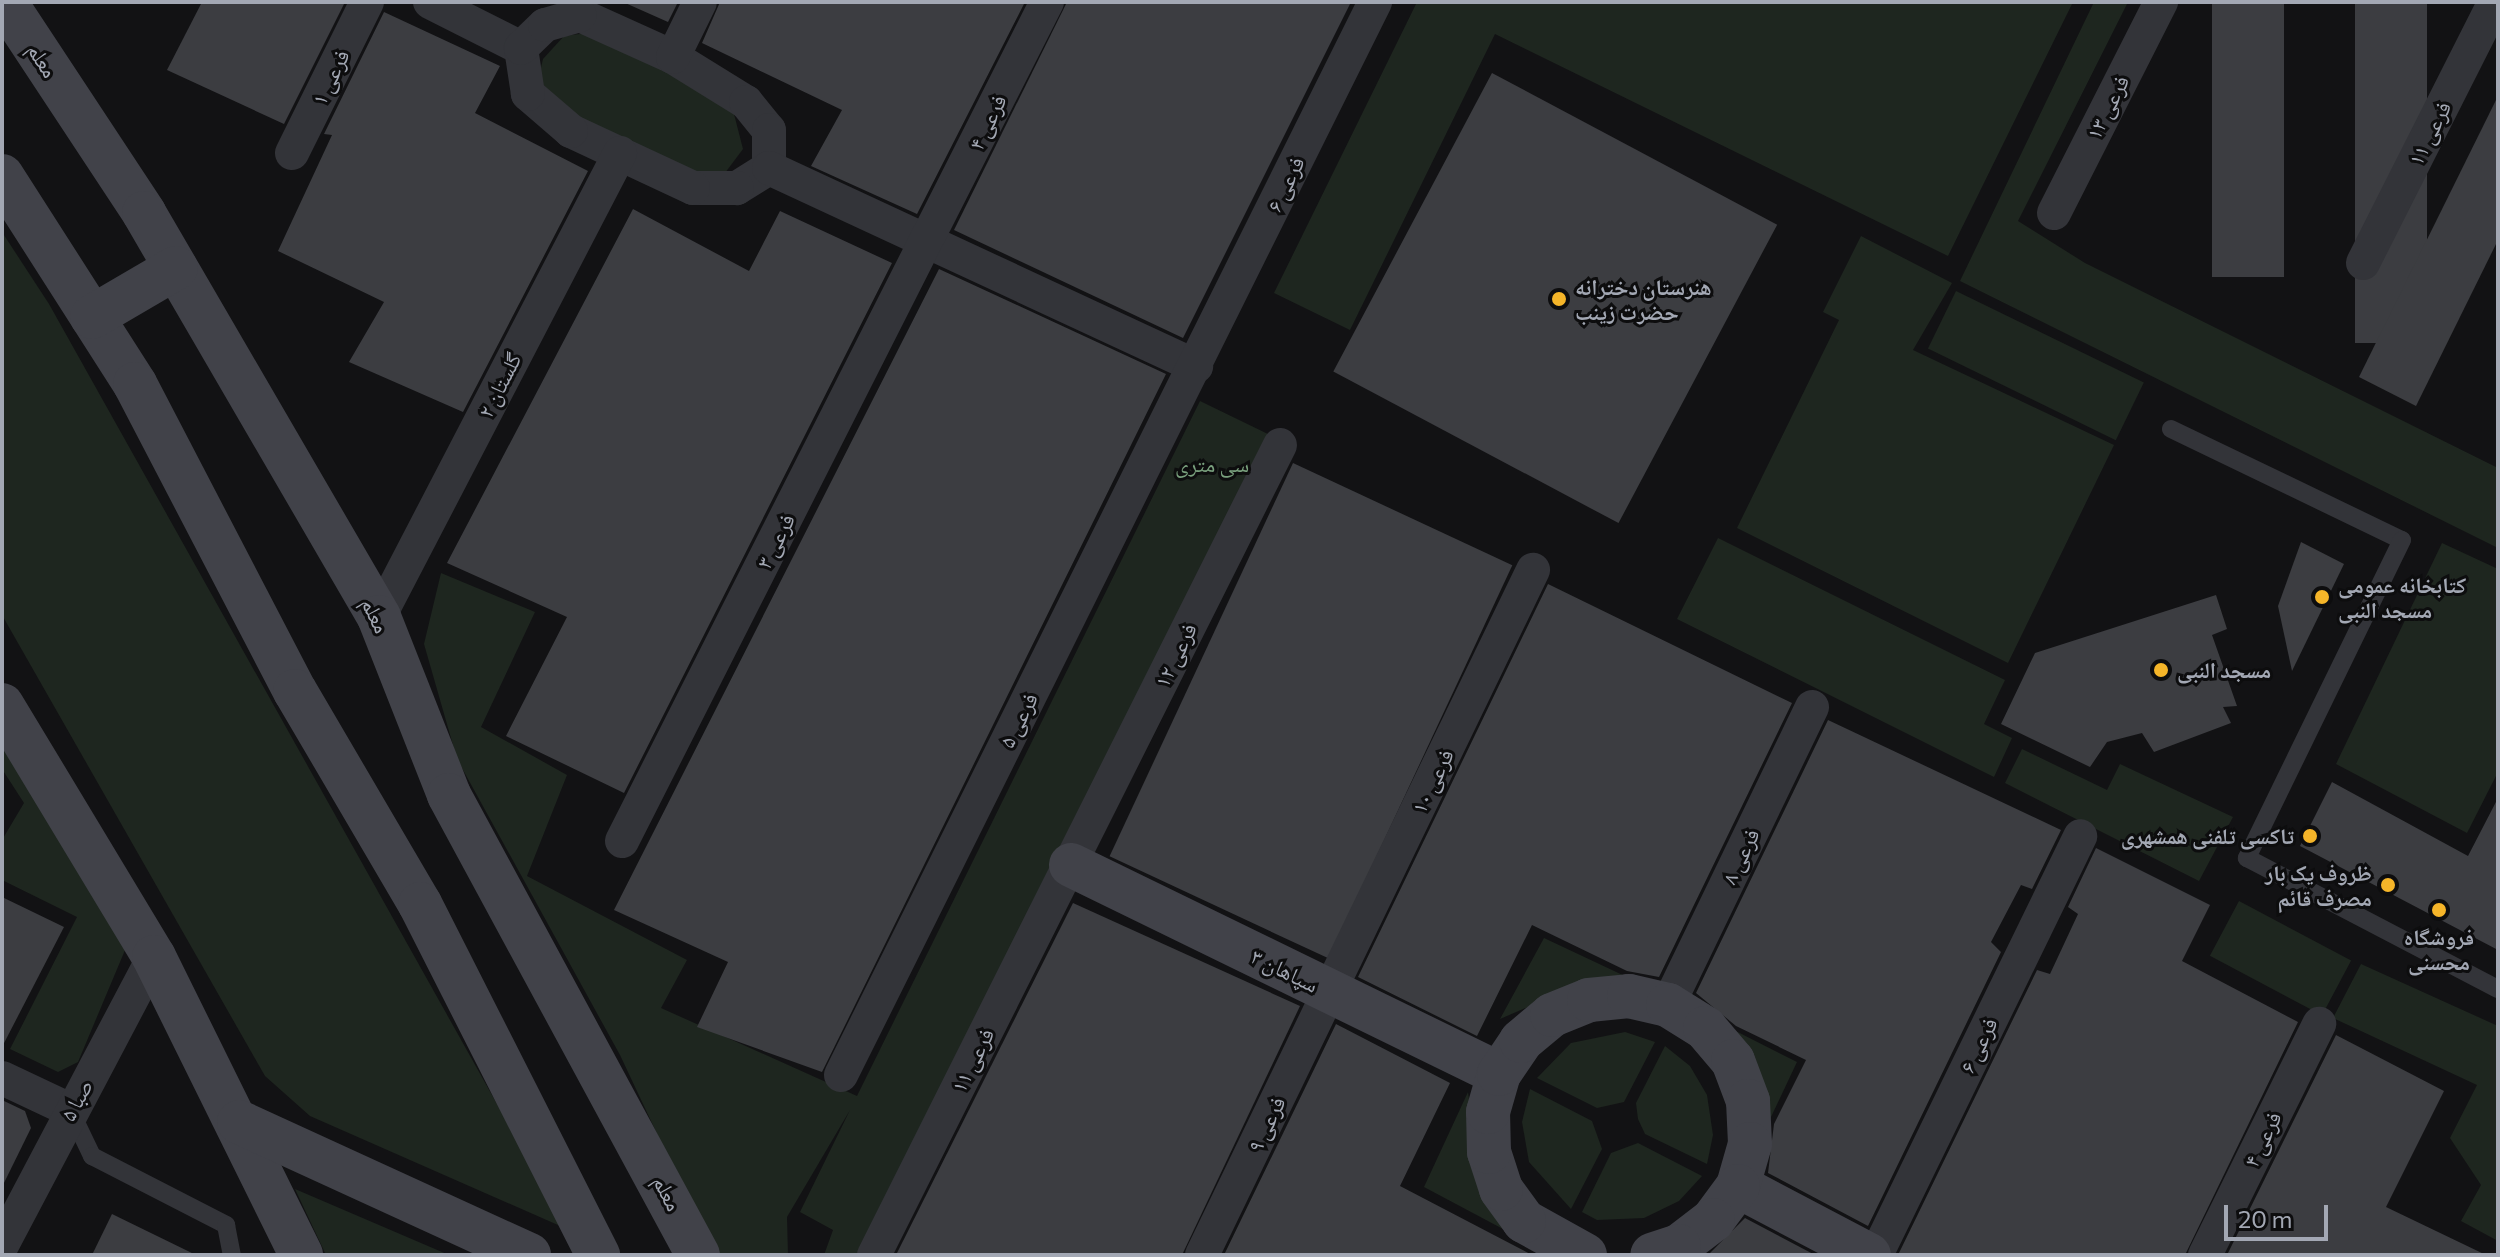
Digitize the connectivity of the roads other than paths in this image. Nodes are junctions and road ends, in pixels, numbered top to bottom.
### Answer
1 (5, 2) edge
2 (367, 2) edge
3 (430, 2) edge
4 (700, 2) edge
5 (1047, 2) edge
6 (1375, 2) edge
7 (2161, 2) edge
8 (2495, 2) edge
9 (521, 48) junction
10 (673, 57) junction
11 (292, 153) dead end
12 (620, 153) junction
13 (769, 168) junction
14 (2, 176) edge
15 (2054, 213) dead end
16 (928, 242) junction
17 (2363, 263) dead end
18 (176, 268) junction
19 (92, 317) junction
20 (1196, 366) junction
21 (2171, 429) dead end
22 (1280, 445) dead end
23 (1533, 570) dead end
24 (379, 617) junction
25 (2, 705) edge
26 (1812, 707) dead end
27 (2080, 836) dead end
28 (622, 841) dead end
29 (1071, 865) junction
30 (154, 957) junction
31 (2498, 989) edge
32 (1331, 992) junction
33 (1668, 1005) junction
34 (2319, 1024) dead end
35 (1499, 1074) junction
36 (841, 1075) dead end
37 (2, 1078) edge
38 (70, 1110) junction
39 (239, 1122) junction
40 (1738, 1186) junction
41 (2, 1245) edge
42 (1564, 1252) edge
43 (232, 1255) edge
44 (301, 1255) edge
45 (529, 1255) edge
46 (598, 1255) edge
47 (698, 1255) edge
48 (874, 1255) edge
49 (1202, 1255) edge
50 (1652, 1255) edge
51 (1869, 1255) edge
52 (1876, 1255) edge
53 (2205, 1255) edge

1 - 18 main road, معلم
2 - 11 street, فرعی ۱
3 - 9 street
4 - 10 street
5 - 16 street, فرعی ۴
6 - 20 street, فرعی ۶
7 - 15 street, فرعی ۱۳
8 - 17 street, فرعی ۱۱
9 - 10 street
9 - 12 street
10 - 13 street
12 - 13 street
12 - 24 street, گلستان ۲
13 - 16 street
14 - 19 main road
16 - 20 street
16 - 28 street, فرعی ۳
18 - 19 main road
18 - 24 main road, معلم
19 - 46 main road
20 - 36 street, فرعی ۵
21 - 31 lane
22 - 29 street, فرعی ۱۲
23 - 32 street, فرعی ۱۰
24 - 47 main road, معلم
25 - 30 main road
26 - 33 street, فرعی ۸
27 - 52 street, فرعی ۶
29 - 32 main road, سپاهان ۳
29 - 48 street, فرعی ۱۱
30 - 38 street, صبا ۵
30 - 39 main road
32 - 35 main road, سپاهان ۳
32 - 49 street, فرعی ۹
33 - 35 main road
33 - 40 main road
34 - 53 street, فرعی ۴
35 - 42 main road
37 - 38 street
38 - 41 street, صبا ۵
38 - 43 lane
39 - 44 main road
39 - 45 main road
40 - 50 main road
40 - 51 main road

